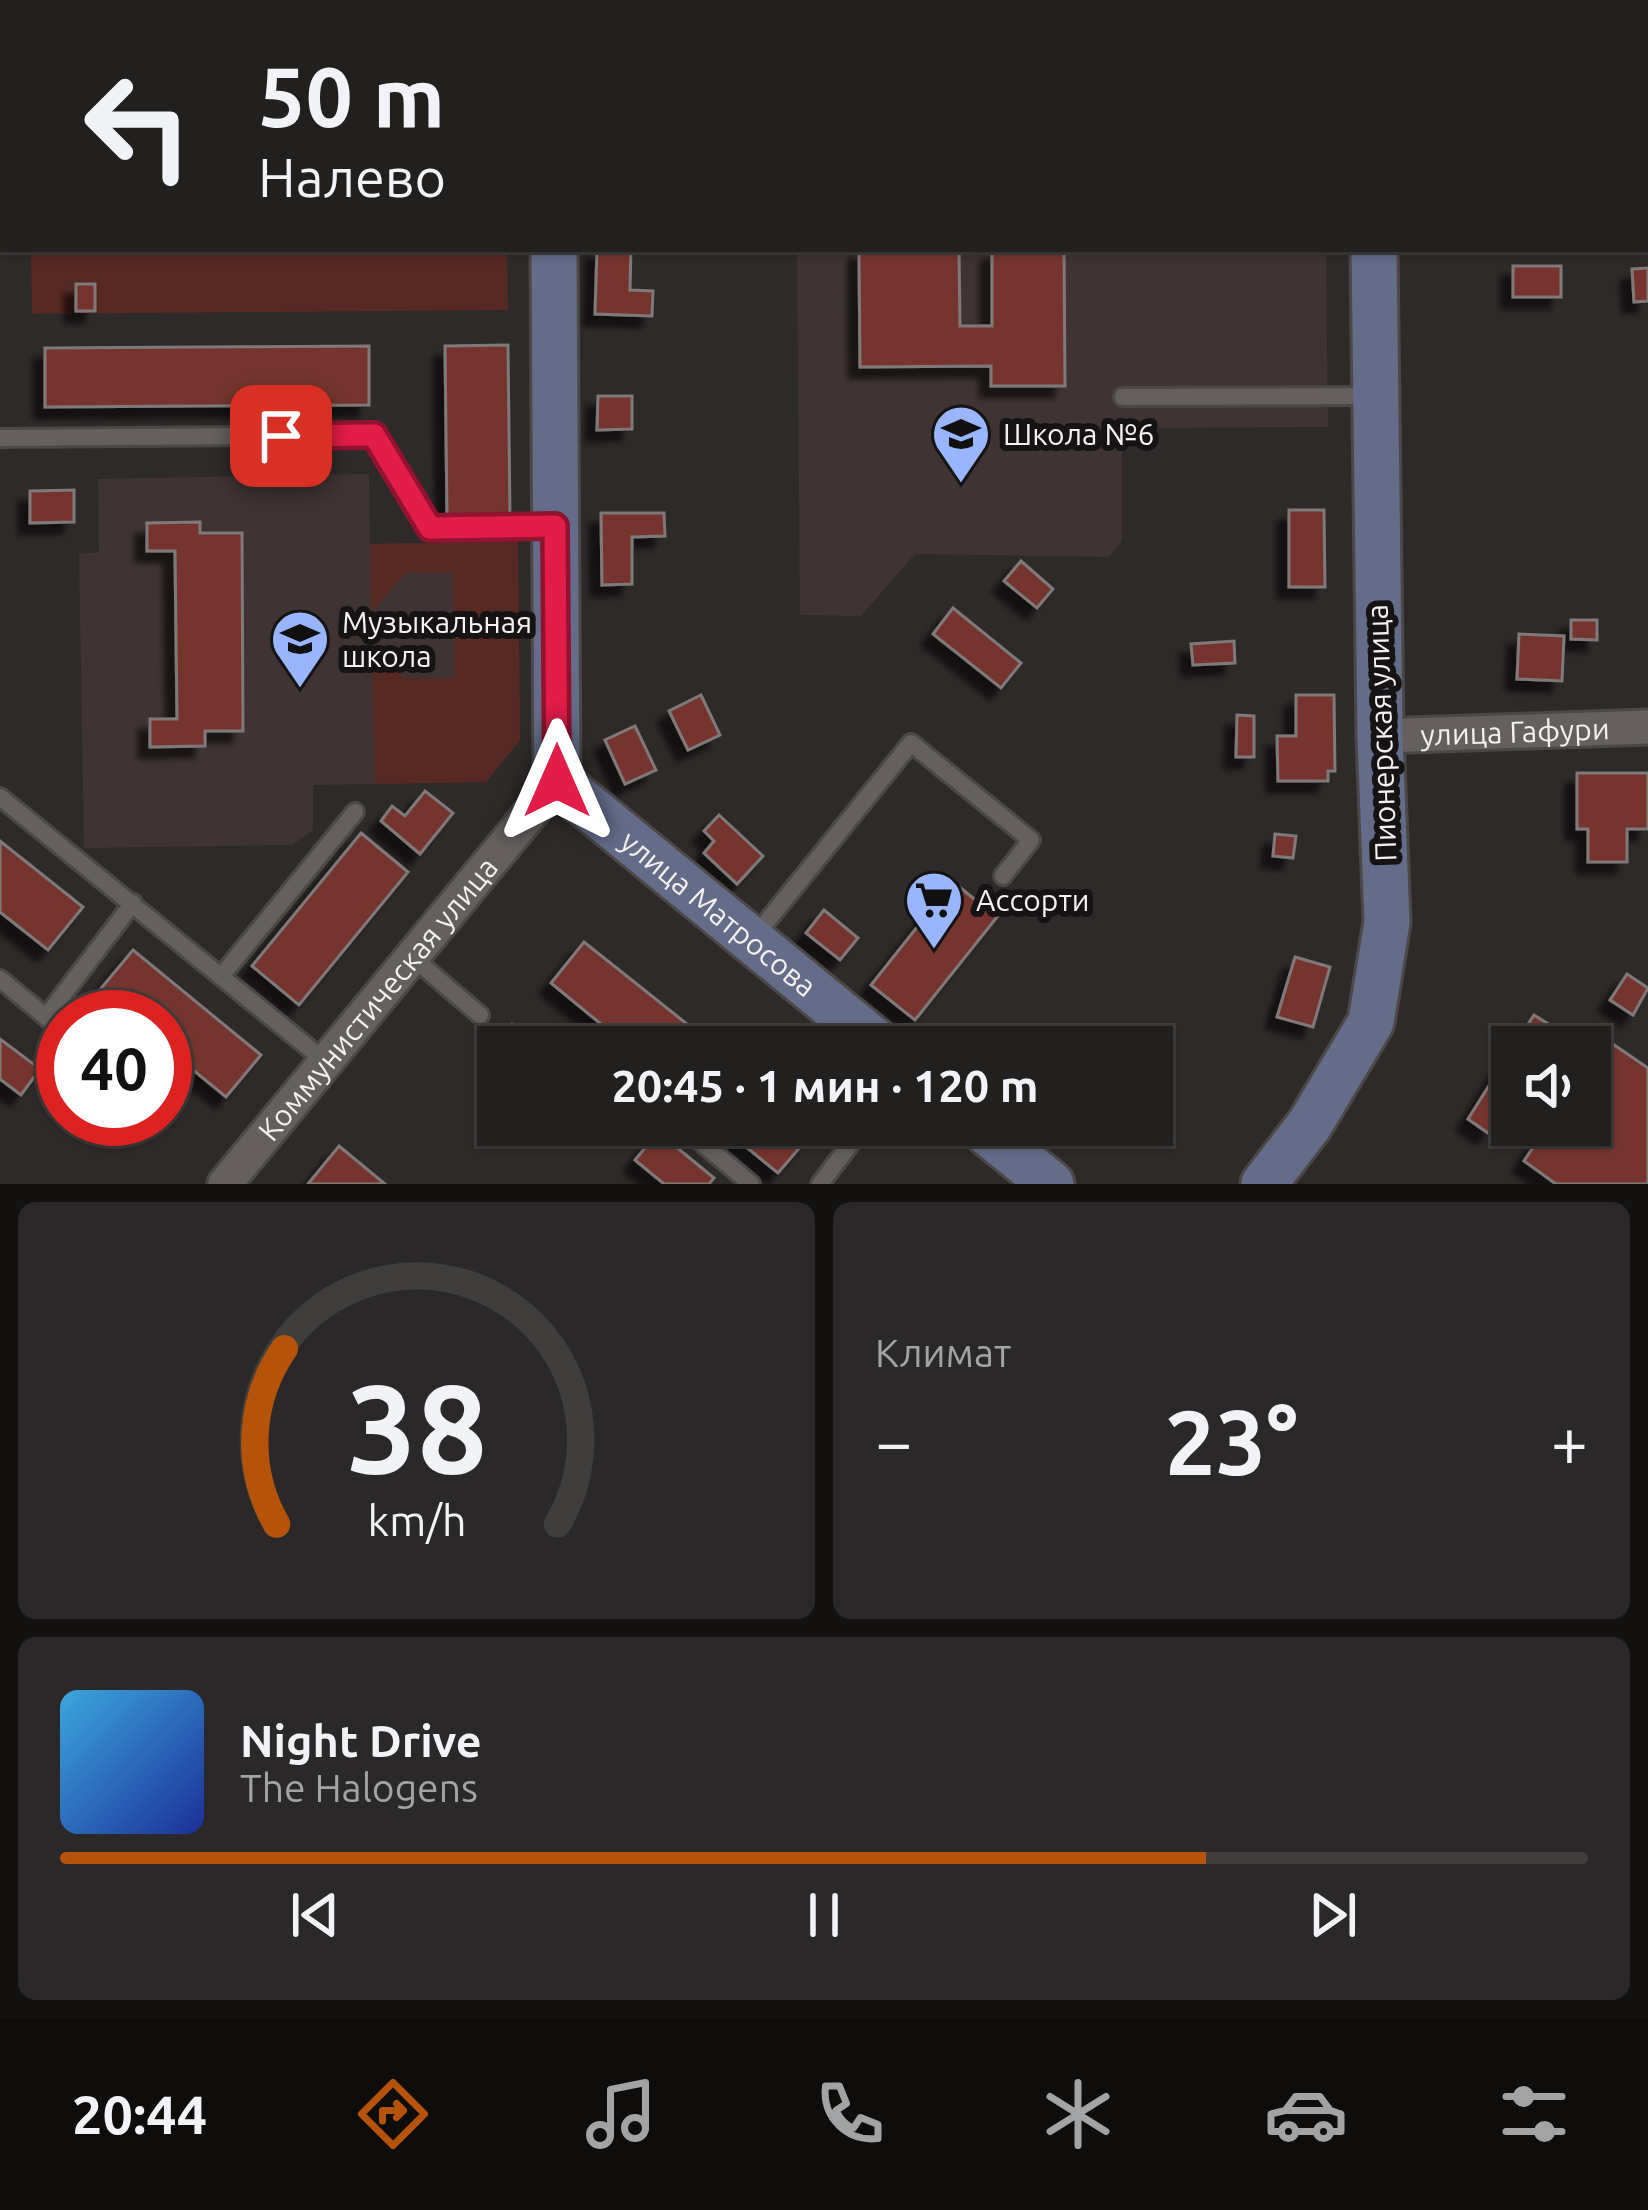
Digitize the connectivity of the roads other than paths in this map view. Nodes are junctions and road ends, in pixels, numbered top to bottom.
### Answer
1 (554, 252) edge
2 (1374, 252) edge
3 (1375, 396) junction
4 (1124, 397) dead end
5 (1, 441) edge
6 (555, 526) junction
7 (1648, 727) edge
8 (1380, 736) junction
9 (557, 781) junction
10 (0, 797) edge
11 (355, 812) dead end
12 (1003, 876) dead end
13 (133, 903) junction
14 (752, 941) junction
15 (412, 957) junction
16 (222, 975) junction
17 (0, 979) edge
18 (67, 990) edge
19 (36, 1009) edge
20 (480, 1015) dead end
21 (856, 1026) edge
22 (325, 1061) junction
23 (706, 1146) edge
24 (850, 1146) edge
25 (1004, 1146) edge
26 (225, 1184) edge
27 (751, 1184) edge
28 (820, 1184) edge
29 (1051, 1184) edge
30 (1264, 1184) edge

1 - 6 street
2 - 3 street, Пионерская улица
3 - 4 lane
3 - 8 street, Пионерская улица
5 - 6 lane
6 - 9 street
7 - 8 street, улица Гафури
8 - 30 street, Пионерская улица
9 - 14 street, улица Матросова
9 - 15 street, Коммунистическая улица
10 - 13 lane
11 - 16 lane
12 - 14 lane
13 - 16 lane
13 - 18 lane
14 - 21 street, улица Матросова
15 - 20 lane
15 - 22 street, Коммунистическая улица
16 - 22 lane
17 - 19 lane
22 - 26 street, Коммунистическая улица
23 - 27 lane
24 - 28 lane
25 - 29 street

